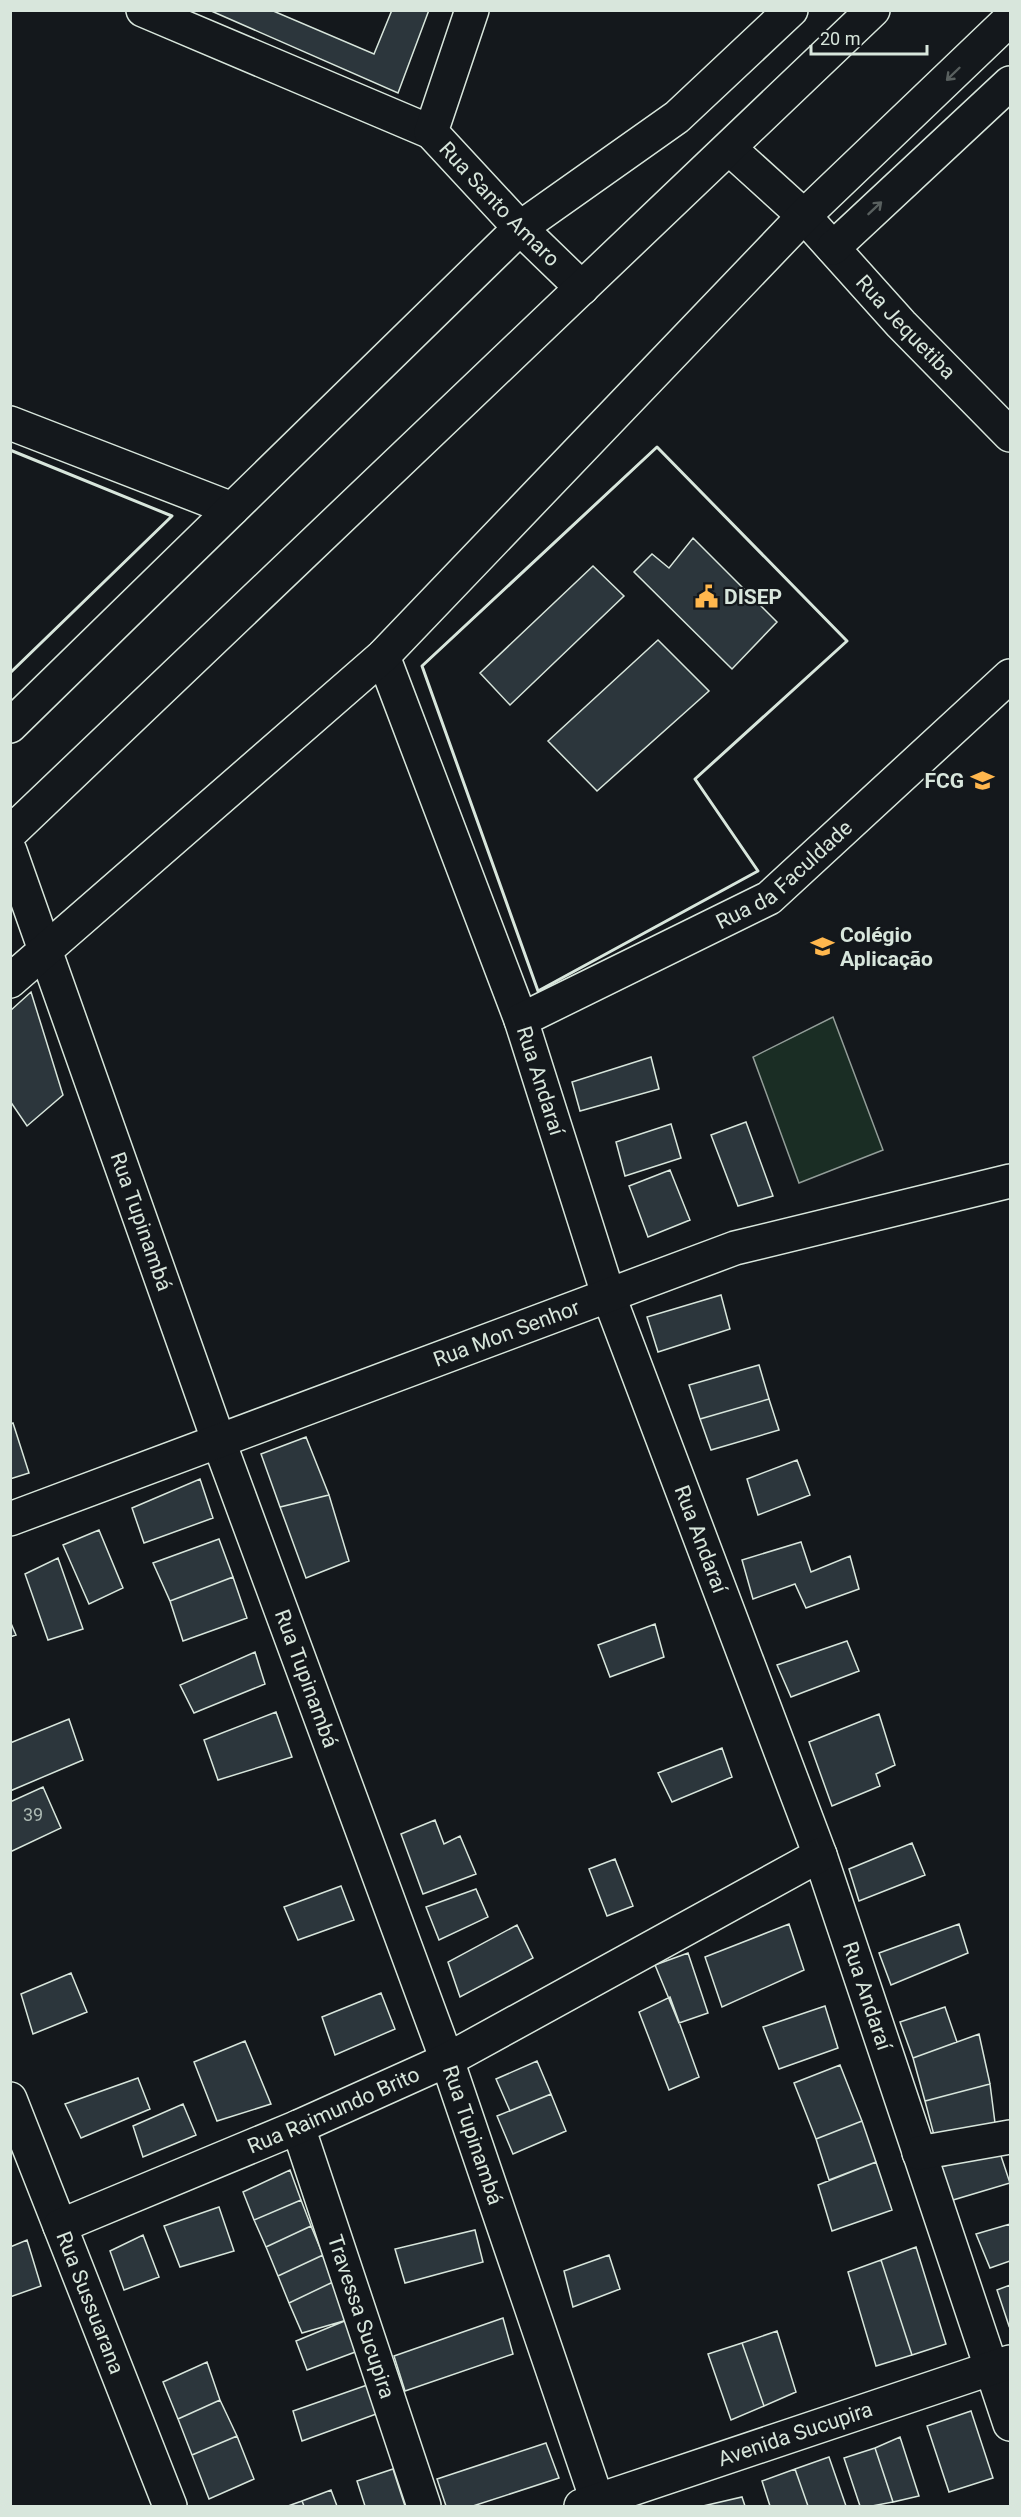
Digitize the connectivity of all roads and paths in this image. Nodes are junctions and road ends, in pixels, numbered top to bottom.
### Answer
1 (143, 10) edge
2 (472, 10) edge
3 (791, 10) edge
4 (873, 10) edge
5 (1011, 19) edge
6 (1011, 83) edge
7 (431, 132) junction
8 (729, 148) junction
9 (804, 216) junction
10 (520, 228) junction
11 (832, 248) junction
12 (582, 288) junction
13 (10, 423) edge
14 (1011, 435) edge
15 (232, 509) junction
16 (383, 656) junction
17 (1010, 677) edge
18 (10, 726) edge
19 (10, 832) edge
20 (10, 850) edge
21 (45, 951) junction
22 (10, 981) edge
23 (521, 1020) junction
24 (1011, 1180) edge
25 (608, 1294) junction
26 (219, 1442) junction
27 (10, 1519) edge
28 (820, 1855) junction
29 (447, 2060) junction
30 (10, 2099) edge
31 (298, 2127) junction
32 (1011, 2137) edge
33 (919, 2153) junction
34 (60, 2226) junction
35 (1001, 2365) edge
36 (1011, 2424) edge
37 (592, 2505) edge
38 (170, 2506) edge
39 (424, 2506) edge

1 - 7 main road
2 - 7 main road, Rua Santo Amaro
3 - 10 main road
4 - 8 main road
5 -> 9 main road
11 -> 6 main road
7 - 10 main road, Rua Santo Amaro
8 - 9 main road, Rua Jequetiba
8 - 12 main road
9 - 11 main road, Rua Jequetiba
9 - 16 main road
10 - 12 main road, Rua Santo Amaro
10 - 15 main road
11 - 14 main road, Rua Jequetiba
12 - 19 main road
13 - 15 main road
15 - 18 main road
16 - 21 main road
16 - 23 main road, Rua Andaraí
17 - 23 main road, Rua da Faculdade
20 - 21 main road, Rua Tupinambá
21 - 22 main road
21 - 26 main road, Rua Tupinambá
23 - 25 main road, Rua Andaraí
24 - 25 main road, Rua Mon Senhor
25 - 26 main road, Rua Mon Senhor
25 - 28 main road, Rua Andaraí
26 - 27 main road, Rua Mon Senhor
26 - 29 main road, Rua Tupinambá
28 - 29 main road, Rua Raimundo Brito
28 - 33 main road, Rua Andaraí
29 - 31 main road, Rua Raimundo Brito
29 - 37 main road, Rua Tupinambá
30 - 34 main road, Rua Sussuarana
31 - 34 main road, Rua Raimundo Brito
31 - 39 main road, Travessa Sucupira
32 - 33 main road
33 - 35 main road, Rua Andaraí
34 - 38 main road, Rua Sussuarana
35 - 36 main road, Rua Andaraí
35 - 37 main road, Avenida Sucupira

